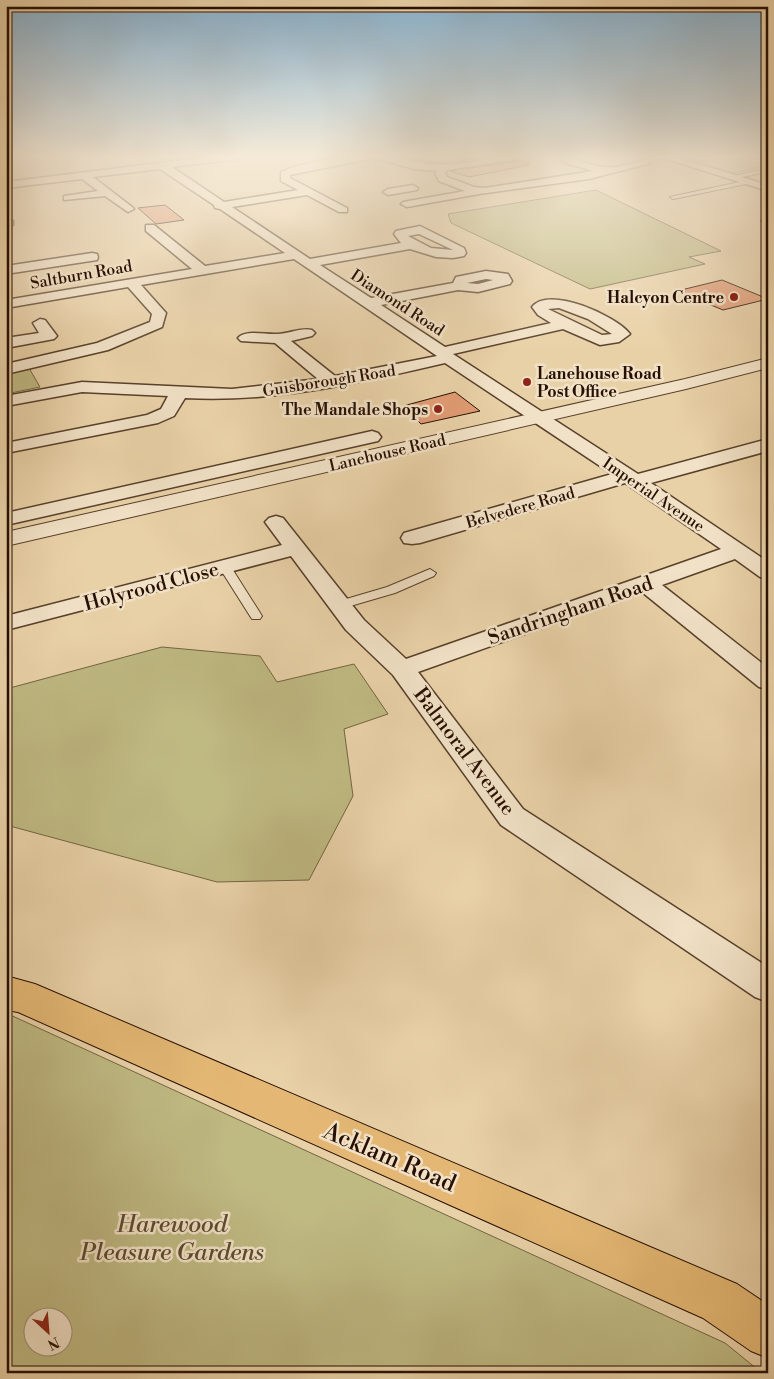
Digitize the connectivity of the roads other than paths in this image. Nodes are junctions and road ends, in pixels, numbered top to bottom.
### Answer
1 (241, 220) edge
2 (150, 228) dead end
3 (415, 244) dead end
4 (295, 255) junction
5 (92, 256) dead end
6 (307, 263) junction
7 (6, 270) edge
8 (203, 271) junction
9 (132, 283) junction
10 (458, 286) dead end
11 (11, 288) dead end
12 (13, 303) edge
13 (368, 303) junction
14 (40, 323) dead end
15 (565, 324) dead end
16 (307, 333) dead end
17 (246, 338) dead end
18 (279, 338) junction
19 (6, 344) edge
20 (445, 355) junction
21 (38, 363) junction
22 (768, 363) edge
23 (6, 369) edge
24 (333, 383) junction
25 (55, 391) junction
26 (178, 394) junction
27 (6, 401) edge
28 (539, 417) junction
29 (372, 437) dead end
30 (767, 445) edge
31 (7, 448) edge
32 (632, 478) junction
33 (139, 489) junction
34 (150, 507) junction
35 (6, 519) edge
36 (276, 522) dead end
37 (412, 538) dead end
38 (6, 539) edge
39 (296, 548) junction
40 (737, 551) junction
41 (225, 567) junction
42 (430, 572) dead end
43 (768, 572) edge
44 (646, 584) junction
45 (340, 605) junction
46 (256, 616) dead end
47 (6, 623) edge
48 (402, 669) junction
49 (768, 681) edge
50 (768, 986) edge
51 (6, 993) edge
52 (768, 1334) edge

1 - 4 street, Diamond Road
2 - 8 street
3 - 6 street
4 - 6 street, Diamond Road
4 - 8 street, Saltburn Road
5 - 7 street
6 - 13 street, Diamond Road
8 - 9 street, Saltburn Road
9 - 12 street, Saltburn Road
9 - 21 street
10 - 13 street
11 - 12 street
13 - 20 street, Diamond Road
14 - 19 street
15 - 20 street, Guisborough Road
16 - 18 street
17 - 18 street
18 - 24 street
20 - 24 street, Guisborough Road
20 - 28 street, Diamond Road
21 - 23 street
21 - 25 street
22 - 28 street, Lanehouse Road
24 - 26 street, Guisborough Road
25 - 26 street, Guisborough Road
25 - 27 street, Guisborough Road
26 - 31 street
28 - 32 street, Imperial Avenue
28 - 34 street, Lanehouse Road
29 - 33 street
30 - 32 street, Belvedere Road
32 - 37 street, Belvedere Road
32 - 40 street, Imperial Avenue
33 - 34 street
33 - 35 street
34 - 38 street, Lanehouse Road
36 - 39 street, Balmoral Avenue
39 - 41 street, Holyrood Close
39 - 45 street, Balmoral Avenue
40 - 43 street, Imperial Avenue
40 - 44 street, Sandringham Road
41 - 46 lane
41 - 47 street, Holyrood Close
42 - 45 lane
44 - 48 street, Sandringham Road
44 - 49 street
45 - 48 street, Balmoral Avenue
48 - 50 street, Balmoral Avenue
51 - 52 main road, Acklam Road

